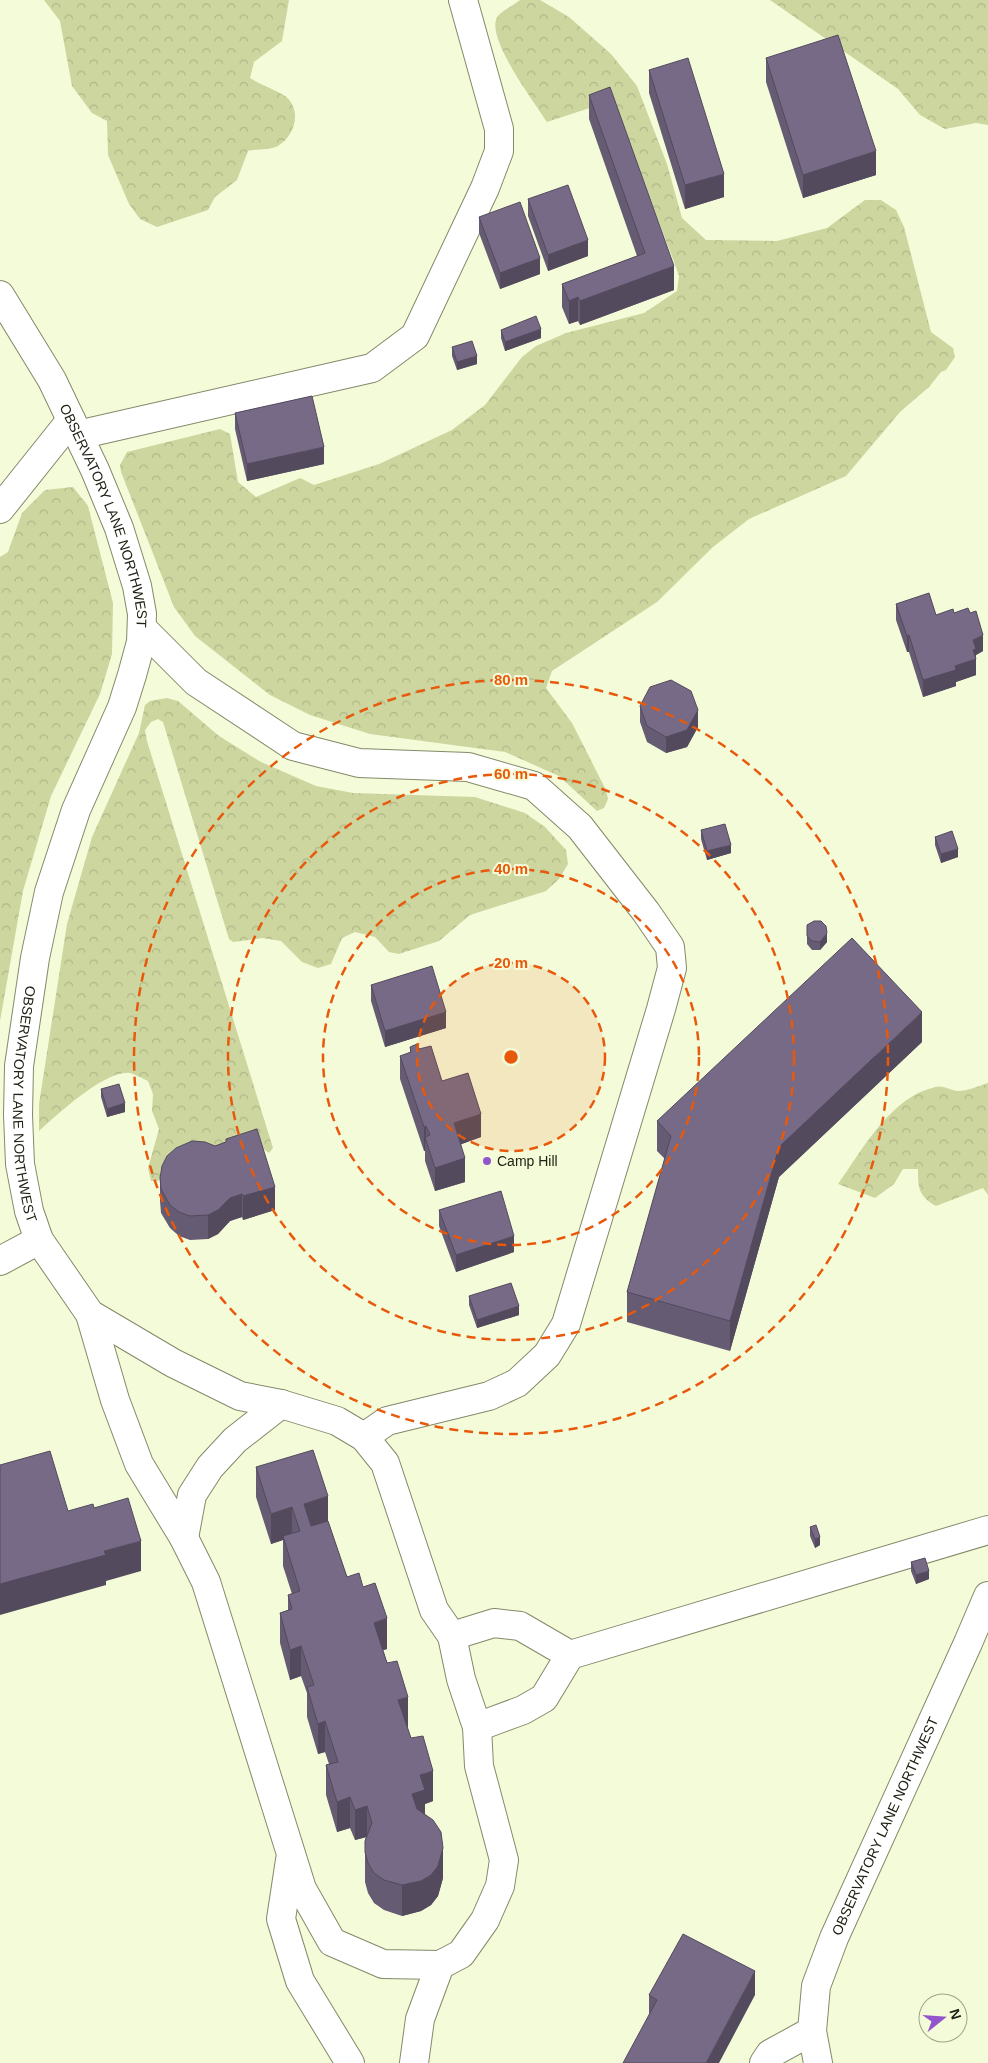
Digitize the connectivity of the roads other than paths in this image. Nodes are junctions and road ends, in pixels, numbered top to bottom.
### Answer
1 (463, 0) edge
2 (0, 295) edge
3 (75, 427) junction
4 (0, 509) edge
5 (142, 628) junction
6 (39, 1240) junction
7 (0, 1261) edge
8 (90, 1314) junction
9 (281, 1404) junction
10 (364, 1437) junction
11 (988, 1530) edge
12 (184, 1538) junction
13 (988, 1596) edge
14 (452, 1636) junction
15 (570, 1655) junction
16 (477, 1727) junction
17 (290, 1854) junction
18 (440, 1965) junction
19 (812, 2031) junction
20 (350, 2063) edge
21 (414, 2063) edge
22 (764, 2063) edge
23 (818, 2063) edge

1 - 3 street
2 - 3 street, OBSERVATORY LANE NORTHWEST
3 - 4 street
3 - 5 street, OBSERVATORY LANE NORTHWEST
5 - 6 street, OBSERVATORY LANE NORTHWEST
5 - 10 street
6 - 7 street
6 - 8 street, OBSERVATORY LANE NORTHWEST
8 - 9 street, OBSERVATORY LANE NORTHWEST
8 - 12 street
9 - 10 street, OBSERVATORY LANE NORTHWEST
9 - 12 street
10 - 14 street
11 - 15 street
12 - 17 street
13 - 19 street, OBSERVATORY LANE NORTHWEST
14 - 15 street
14 - 16 street
15 - 16 street
16 - 18 street
17 - 18 street
17 - 20 street
18 - 21 street
19 - 22 street
19 - 23 street, OBSERVATORY LANE NORTHWEST

